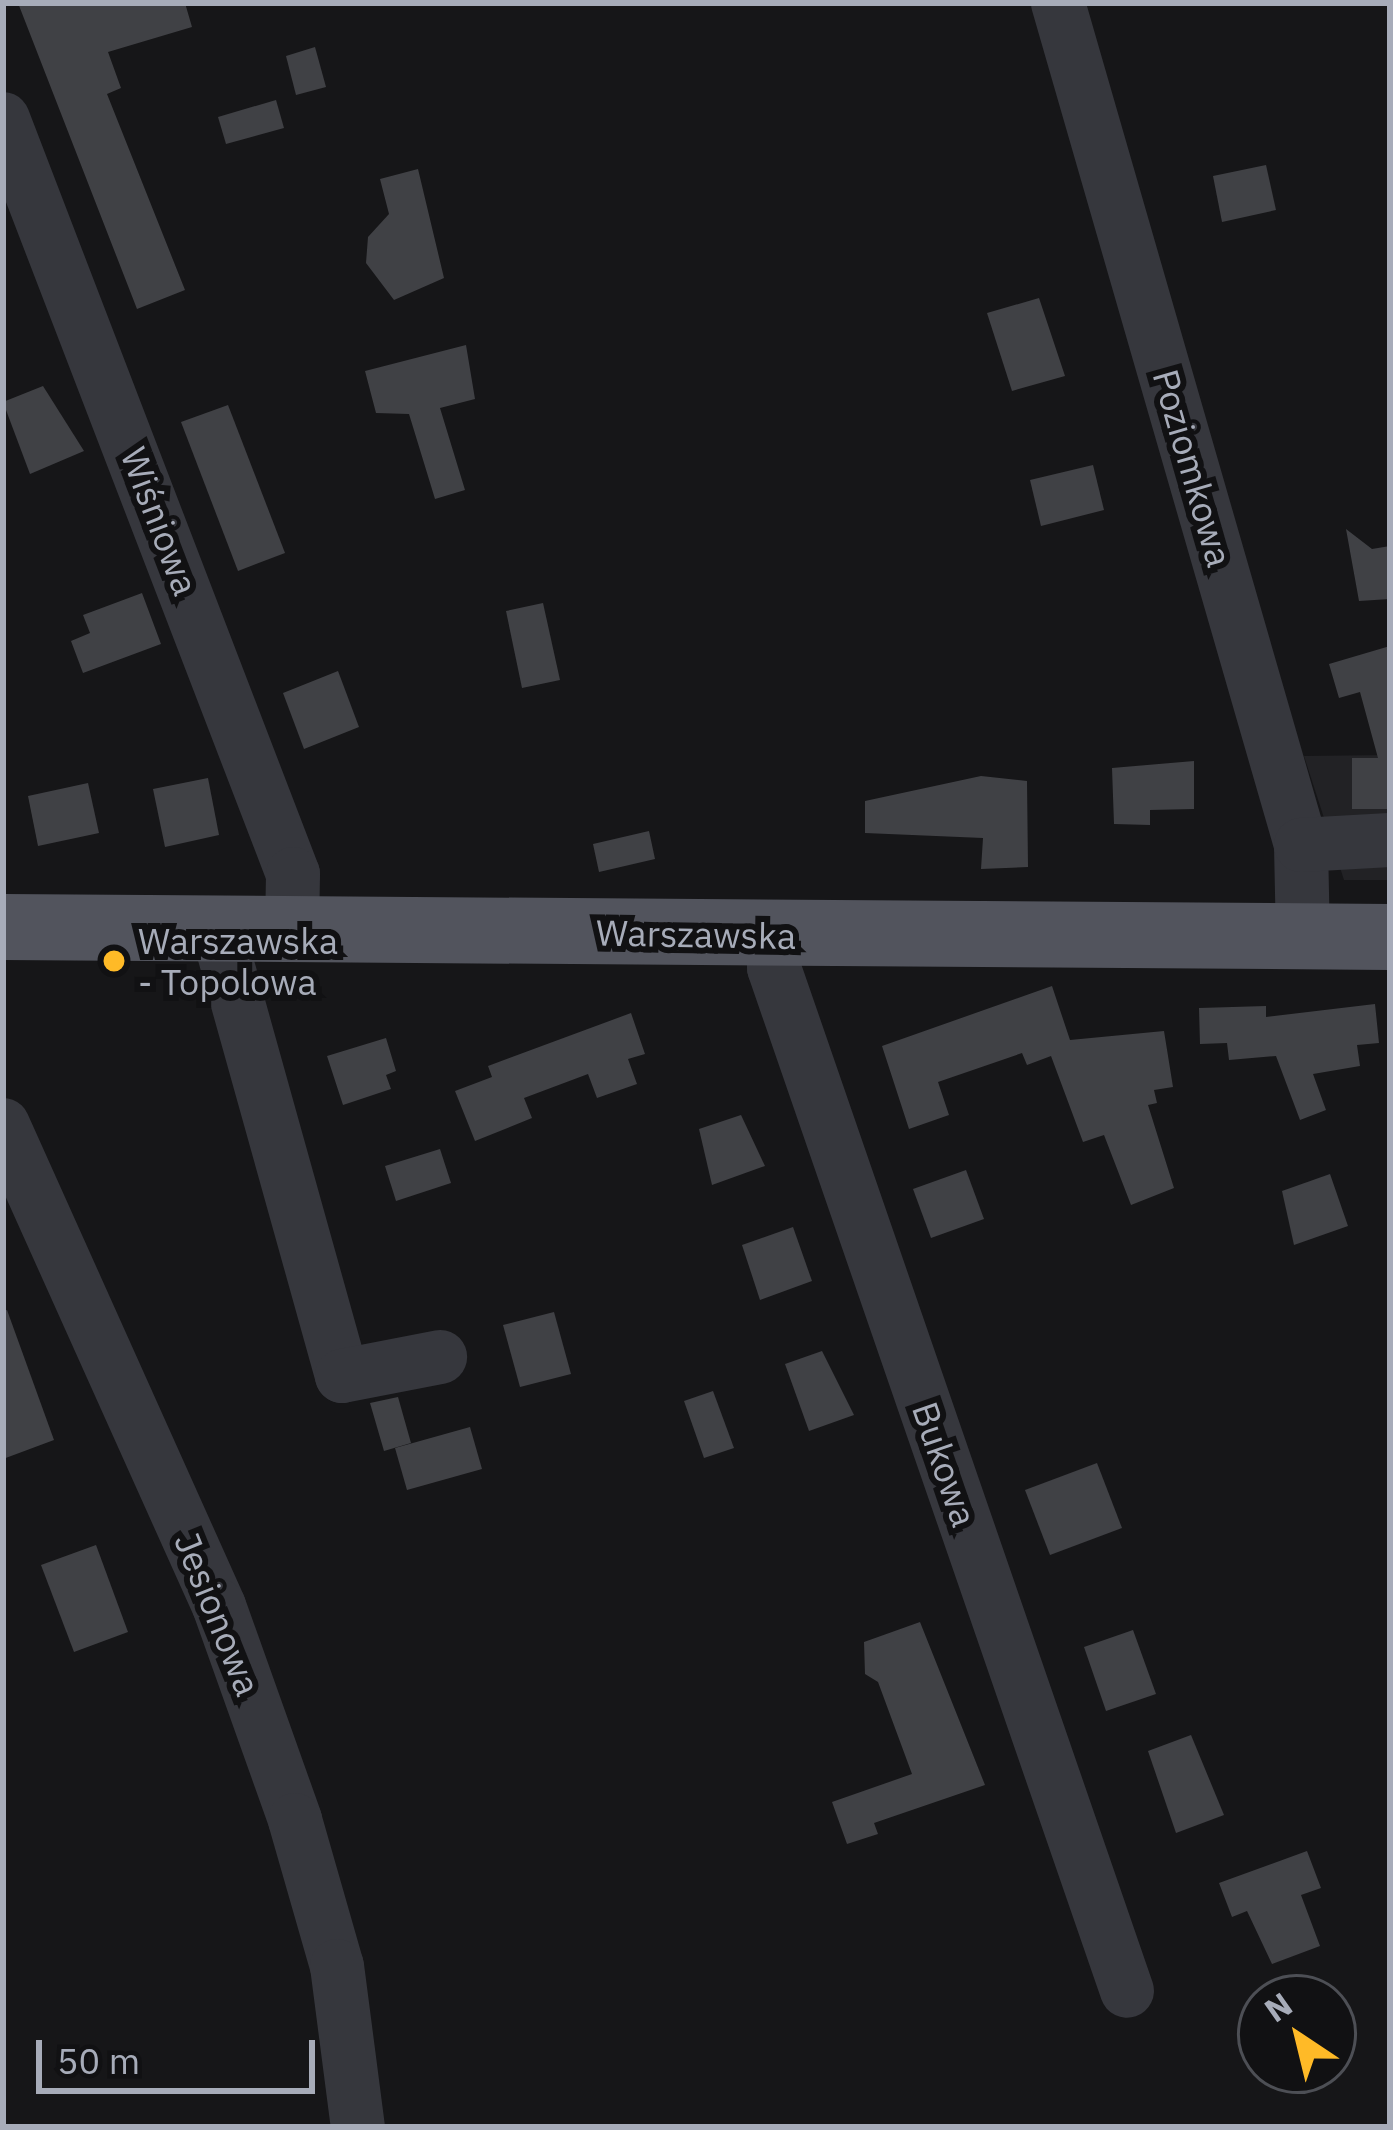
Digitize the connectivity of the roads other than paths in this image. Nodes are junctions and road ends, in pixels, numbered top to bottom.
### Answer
1 (1058, 3) edge
2 (3, 119) edge
3 (1390, 840) edge
4 (1301, 845) junction
5 (3, 927) edge
6 (217, 928) junction
7 (292, 929) junction
8 (774, 934) junction
9 (1303, 937) junction
10 (1390, 937) edge
11 (3, 1125) edge
12 (440, 1358) dead end
13 (1127, 1991) dead end
14 (358, 2127) edge

1 - 4 street, Poziomkowa
2 - 7 street, Wiśniowa
3 - 4 street
4 - 9 street, Poziomkowa
5 - 6 main road, Warszawska
6 - 7 main road, Warszawska
6 - 12 street
7 - 8 main road, Warszawska
8 - 9 main road, Warszawska
8 - 13 street, Bukowa
9 - 10 main road, Warszawska
11 - 14 street, Jesionowa

